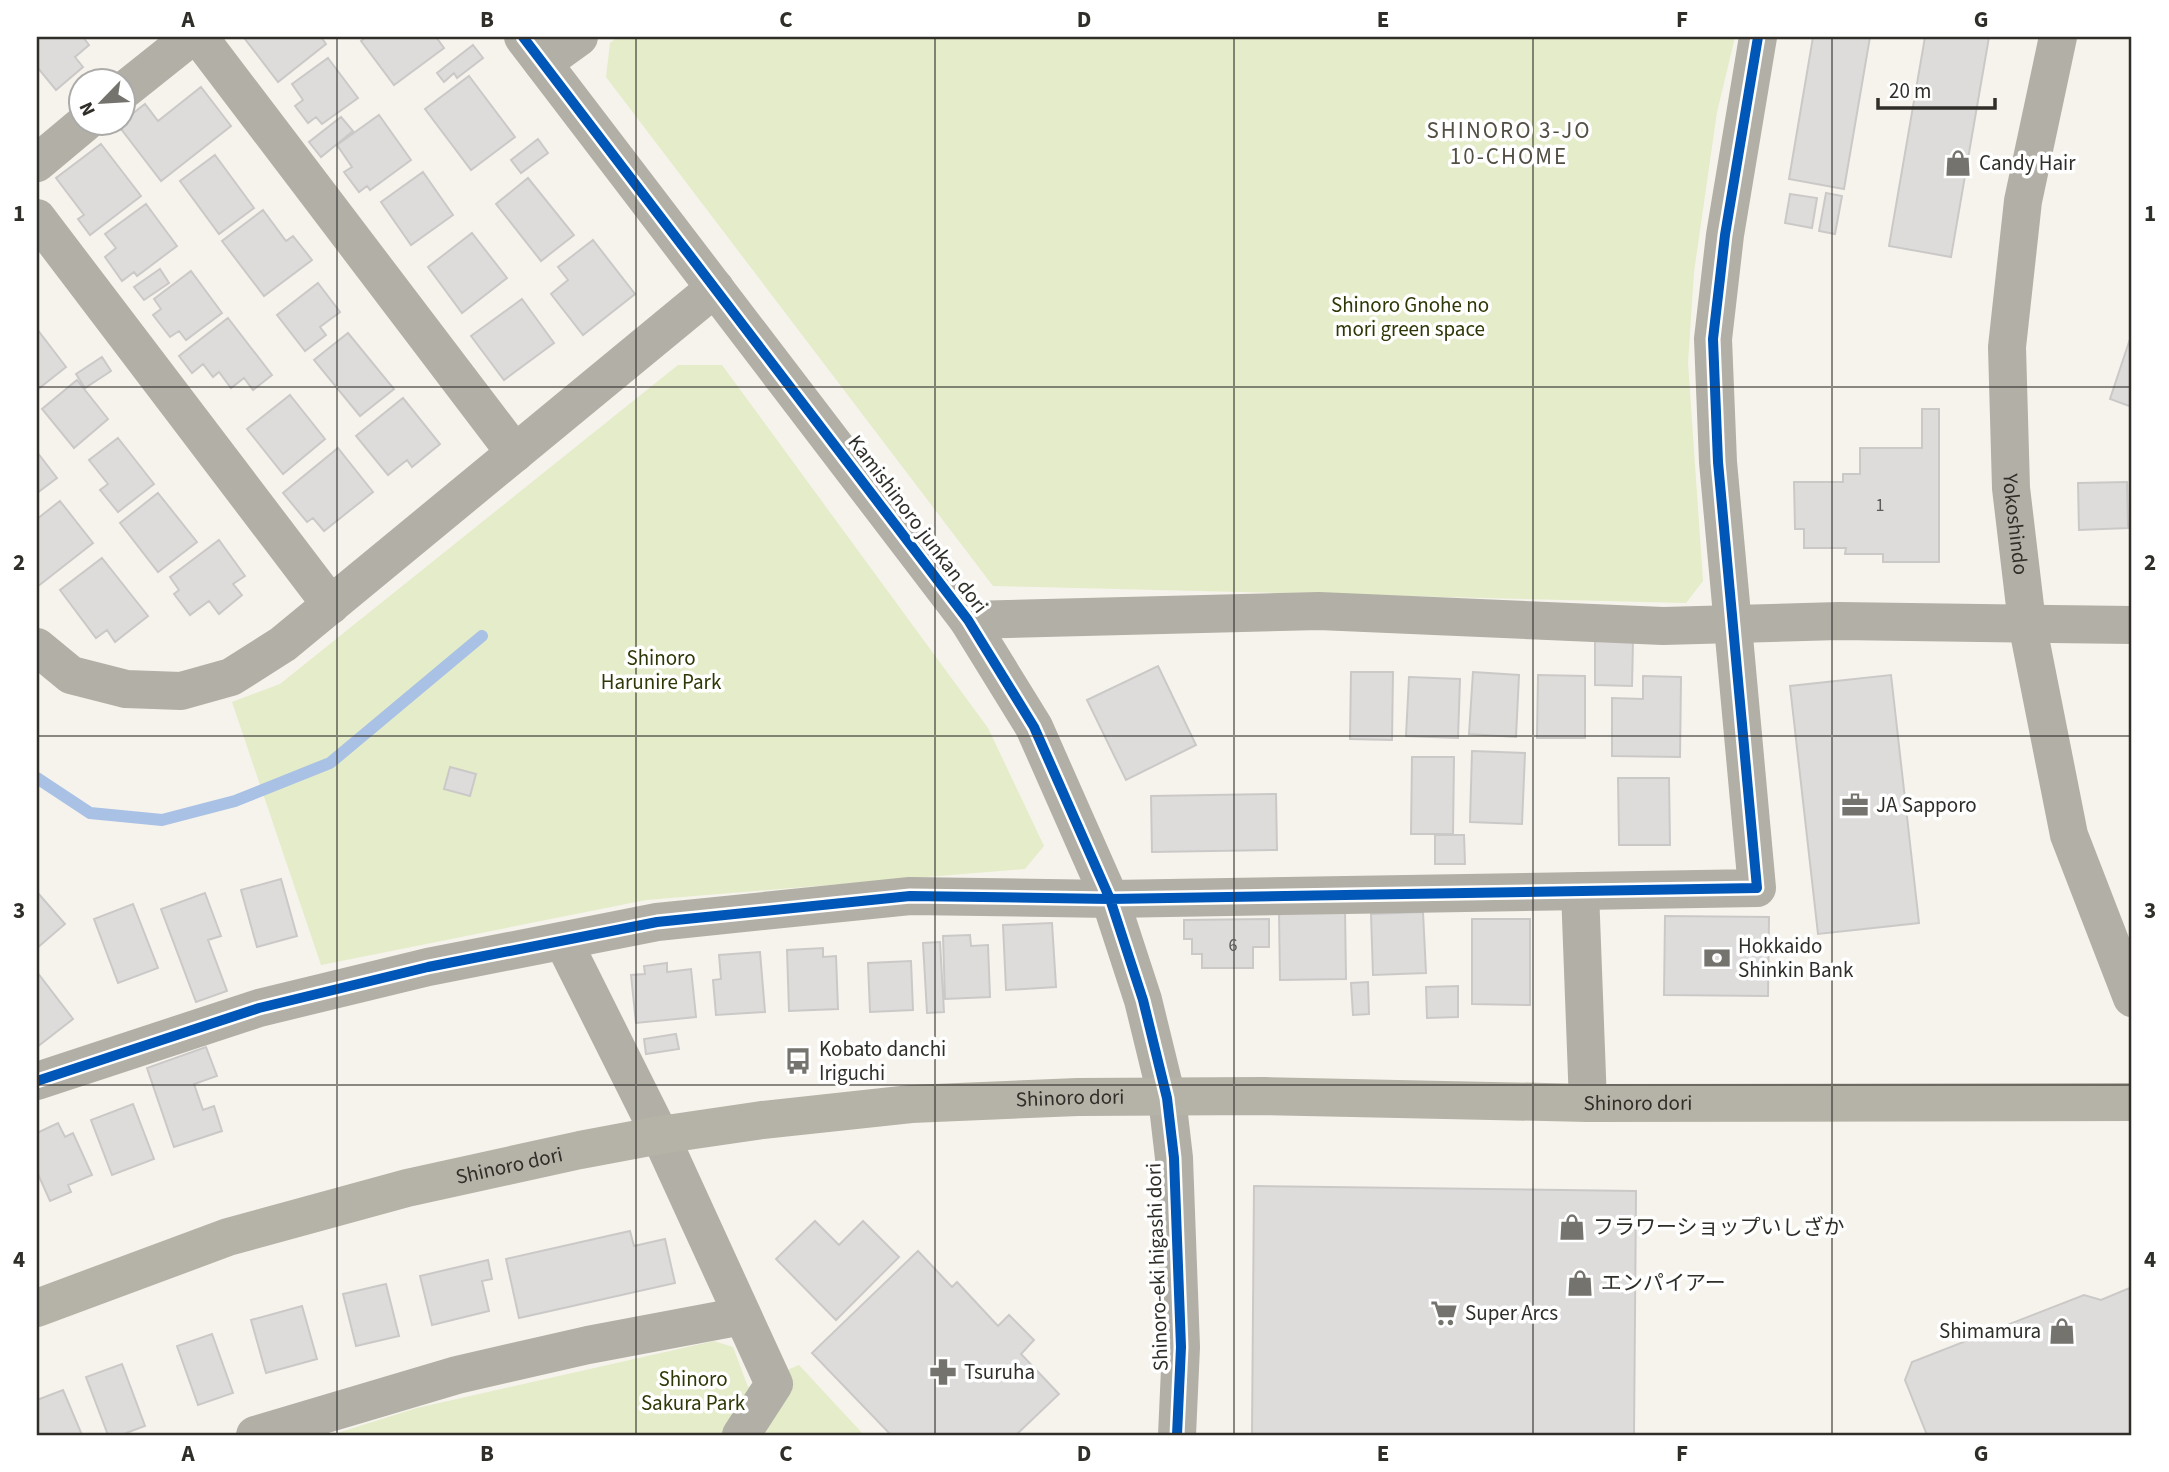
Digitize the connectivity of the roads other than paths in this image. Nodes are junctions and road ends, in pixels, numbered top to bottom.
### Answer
1 (191, 37) edge
2 (199, 37) edge
3 (579, 37) edge
4 (1758, 37) edge
5 (2058, 37) edge
6 (533, 50) edge
7 (136, 81) edge
8 (69, 136) edge
9 (37, 163) edge
10 (37, 218) edge
11 (715, 288) junction
12 (515, 453) junction
13 (331, 605) junction
14 (968, 620) junction
15 (2027, 623) junction
16 (1733, 624) junction
17 (2132, 625) edge
18 (37, 647) edge
19 (1580, 891) junction
20 (1110, 898) junction
21 (563, 941) junction
22 (2132, 998) edge
23 (37, 1081) edge
24 (1167, 1098) junction
25 (2132, 1102) edge
26 (1588, 1103) junction
27 (660, 1135) junction
28 (37, 1308) edge
29 (743, 1316) junction
30 (255, 1435) edge
31 (741, 1435) edge
32 (1177, 1435) edge

1 - 7 street
2 - 12 street
3 - 6 street
4 - 16 street
5 - 15 street, Yokoshindo
6 - 11 street, Kamishinoro junkan dori
8 - 9 street
10 - 13 street
11 - 12 street
11 - 14 street, Kamishinoro junkan dori
12 - 13 street
13 - 18 street
14 - 16 street
14 - 20 street, Kamishinoro junkan dori
15 - 16 street
15 - 17 street
15 - 22 street, Yokoshindo
16 - 19 street
19 - 20 street
19 - 26 street
20 - 21 street
20 - 24 street, Kamishinoro junkan dori
21 - 23 street
21 - 27 street
24 - 26 main road, Shinoro dori
24 - 27 main road, Shinoro dori
24 - 32 street, Shinoro-eki higashi dori
25 - 26 main road, Shinoro dori
27 - 28 main road, Shinoro dori
27 - 29 street
29 - 30 street
29 - 31 street

